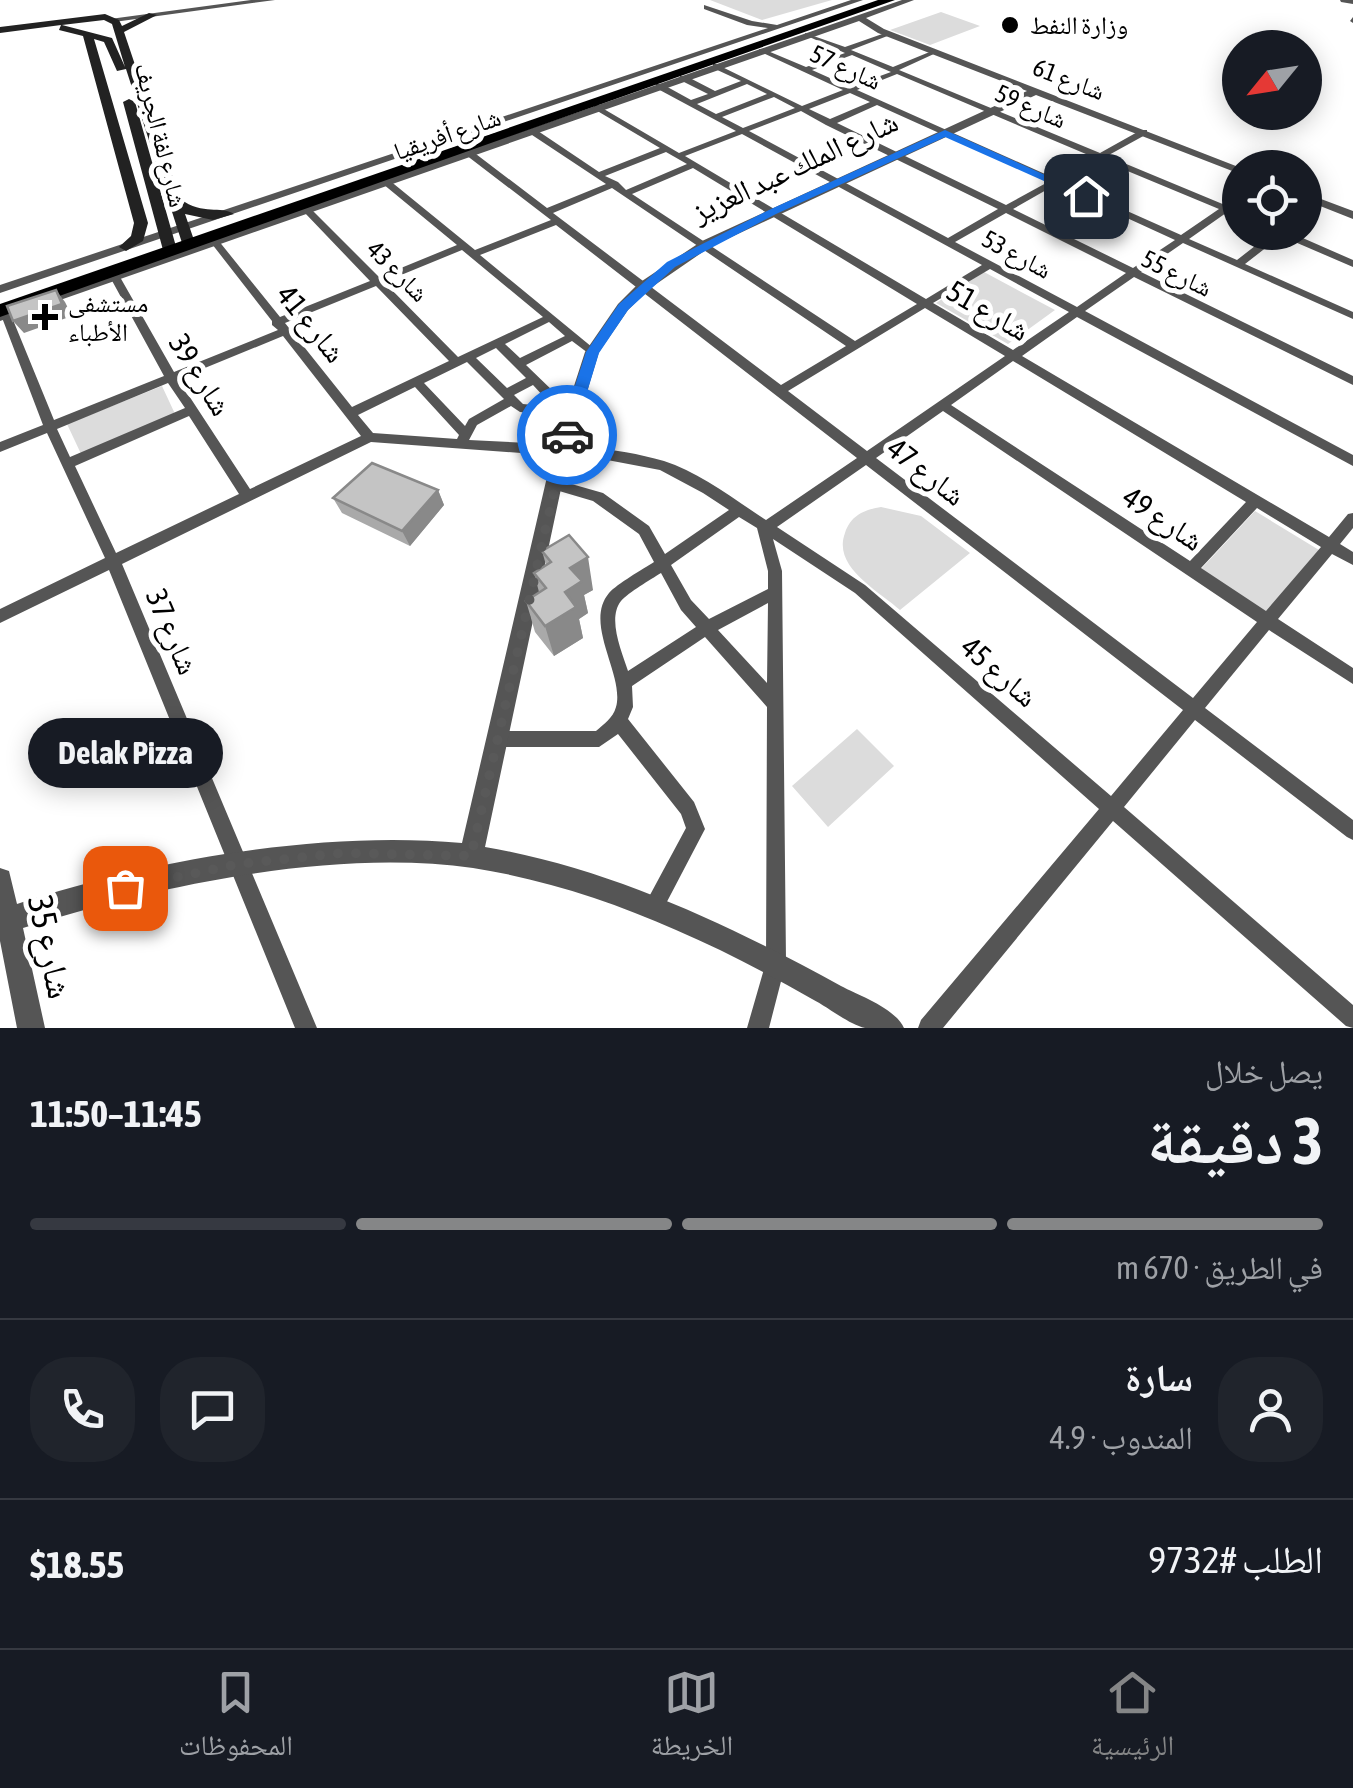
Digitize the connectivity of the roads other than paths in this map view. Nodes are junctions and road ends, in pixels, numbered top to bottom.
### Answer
1 (243, 0) edge
2 (271, 0) edge
3 (690, 0) edge
4 (889, 0) edge
5 (910, 0) edge
6 (1344, 0) edge
7 (1353, 2) edge
8 (863, 6) edge
9 (706, 7) junction
10 (838, 7) joint
11 (152, 14) joint
12 (113, 22) junction
13 (786, 24) junction
14 (837, 24) junction
15 (34, 28) junction
16 (2, 29) edge
17 (87, 32) junction
18 (884, 33) junction
19 (807, 34) junction
20 (746, 37) junction
21 (761, 50) junction
22 (848, 52) junction
23 (934, 52) junction
24 (716, 66) junction
25 (806, 70) junction
26 (894, 71) junction
27 (652, 78) junction
28 (683, 78) junction
29 (747, 82) junction
30 (850, 90) junction
31 (1036, 91) junction
32 (714, 94) junction
33 (772, 95) junction
34 (877, 102) junction
35 (689, 104) junction
36 (597, 107) junction
37 (801, 109) junction
38 (992, 112) junction
39 (551, 113) junction
40 (714, 117) junction
41 (829, 124) junction
42 (532, 131) junction
43 (742, 132) junction
44 (1144, 132) junction
45 (945, 133) junction
46 (666, 149) junction
47 (468, 154) junction
48 (678, 156) junction
49 (895, 156) junction
50 (1099, 156) junction
51 (386, 158) junction
52 (1222, 164) edge
53 (409, 165) junction
54 (694, 165) junction
55 (601, 174) junction
56 (386, 182) junction
57 (1054, 182) junction
58 (838, 183) junction
59 (615, 184) junction
60 (628, 192) junction
61 (174, 201) junction
62 (1322, 203) edge
63 (1222, 207) edge
64 (307, 210) junction
65 (1003, 210) junction
66 (772, 212) junction
67 (1222, 212) edge
68 (227, 214) junction
69 (1353, 215) edge
70 (552, 216) junction
71 (184, 236) junction
72 (1182, 239) junction
73 (167, 242) junction
74 (215, 242) junction
75 (948, 242) junction
76 (706, 244) junction
77 (126, 247) junction
78 (469, 250) junction
79 (1256, 250) edge
80 (1321, 250) edge
81 (1238, 264) junction
82 (1353, 264) edge
83 (988, 265) junction
84 (1132, 273) junction
85 (116, 277) junction
86 (377, 282) junction
87 (644, 286) junction
88 (0, 289) edge
89 (0, 298) edge
90 (926, 303) junction
91 (1077, 312) junction
92 (2, 314) edge
93 (1353, 316) edge
94 (549, 318) junction
95 (280, 328) junction
96 (572, 337) junction
97 (498, 342) junction
98 (856, 346) junction
99 (592, 352) junction
100 (1016, 356) junction
101 (463, 360) junction
102 (520, 363) junction
103 (171, 378) junction
104 (534, 379) junction
105 (1353, 381) edge
106 (417, 382) junction
107 (780, 391) junction
108 (509, 397) junction
109 (943, 405) junction
110 (192, 410) junction
111 (350, 413) junction
112 (566, 413) junction
113 (50, 427) junction
114 (369, 437) junction
115 (462, 438) junction
116 (0, 448) edge
117 (562, 452) junction
118 (866, 457) junction
119 (1353, 461) edge
120 (68, 464) junction
121 (554, 484) junction
122 (248, 496) junction
123 (1255, 501) junction
124 (740, 509) junction
125 (1353, 518) edge
126 (763, 528) junction
127 (1330, 545) junction
128 (1353, 559) edge
129 (660, 563) junction
130 (114, 564) junction
131 (1190, 570) junction
132 (775, 592) junction
133 (0, 616) edge
134 (1267, 620) junction
135 (705, 629) junction
136 (1353, 677) edge
137 (625, 682) junction
138 (776, 706) junction
139 (1194, 709) junction
140 (620, 723) junction
141 (497, 738) junction
142 (1112, 806) junction
143 (1353, 831) edge
144 (471, 856) junction
145 (239, 864) junction
146 (0, 880) edge
147 (652, 908) junction
148 (5, 921) edge
149 (776, 962) junction
150 (1353, 1019) edge
151 (32, 1028) edge
152 (306, 1028) edge
153 (758, 1028) edge
154 (890, 1028) edge
155 (929, 1028) edge

1 - 12 street
2 - 11 street
3 - 9 street
4 - 39 highway, شارع أفريقيا
5 - 8 street, شارع أفريقيا
6 - 7 street
8 - 10 highway
8 - 14 street, شارع أفريقيا
8 - 18 street
8 - 27 highway, شارع أفريقيا
9 - 13 street
9 - 20 street
10 - 13 street, شارع أفريقيا
11 - 12 main road
12 - 15 main road
12 - 16 main road
12 - 61 main road
13 - 20 street, شارع أفريقيا
14 - 18 street
14 - 19 street, شارع أفريقيا
15 - 16 main road
15 - 17 main road
17 - 73 main road, شارع لفة الجريف
17 - 77 main road
18 - 22 street
18 - 23 street, شارع 61
19 - 21 street, شارع أفريقيا
19 - 22 street, شارع 59
20 - 27 street, شارع أفريقيا
21 - 24 street, شارع أفريقيا
21 - 25 street, شارع 57
22 - 25 street
22 - 26 street, شارع 59
23 - 26 street
23 - 31 street, شارع 61
24 - 28 street, شارع أفريقيا
24 - 29 street, شارع 55
25 - 30 street, شارع 57
26 - 30 street
26 - 38 street, شارع 59
27 - 28 street, شارع أفريقيا
27 - 35 street, شارع 53
27 - 36 street, شارع أفريقيا
27 - 39 highway, شارع أفريقيا
27 - 51 street, شارع أفريقيا
28 - 32 street
29 - 32 street
29 - 33 street, شارع 55
30 - 34 street, شارع 57
30 - 37 street
31 - 38 street, شارع الملك عبد العزيز
31 - 44 street, شارع 61
32 - 35 street
33 - 37 street, شارع 55
33 - 40 street
34 - 41 street
34 - 45 street, شارع 57
35 - 40 street, شارع 53
36 - 42 street, شارع أفريقيا
36 - 46 street, شارع 51
37 - 41 street, شارع 55
37 - 43 street
38 - 45 street, شارع الملك عبد العزيز
38 - 50 street, شارع 59
39 - 53 highway, شارع أفريقيا
40 - 43 street, شارع 53
41 - 49 street, شارع 55
42 - 47 street, شارع أفريقيا
42 - 55 street
43 - 48 street
43 - 58 street, شارع 53
44 - 50 street
44 - 52 street, شارع 61
45 - 49 street, شارع الملك عبد العزيز
45 - 57 street, شارع 57
46 - 48 street, شارع 51
46 - 55 street
47 - 53 street, شارع أفريقيا
47 - 70 street, شارع 47
48 - 54 street, شارع 51
49 - 58 street, شارع الملك عبد العزيز
49 - 65 street, شارع 55
50 - 57 street
50 - 63 street, شارع 59
51 - 53 highway
51 - 68 street, شارع أفريقيا
53 - 56 street, شارع أفريقيا
53 - 71 highway, شارع أفريقيا
54 - 60 street
54 - 66 street, شارع 51
55 - 59 street
56 - 64 street, شارع أفريقيا
56 - 78 street
57 - 65 street
57 - 72 street, شارع 57
58 - 66 street, شارع الملك عبد العزيز
58 - 75 street, شارع 53
59 - 60 street
59 - 70 street
60 - 76 street
61 - 68 main road
61 - 71 main road
62 - 69 street
64 - 74 street, شارع أفريقيا
64 - 86 street, شارع 43
65 - 75 street
65 - 84 street, شارع 55
66 - 76 street, شارع الملك عبد العزيز
66 - 90 street, شارع 51
67 - 72 street
68 - 71 street, شارع أفريقيا
70 - 78 street
70 - 87 street, شارع 47
71 - 73 highway, شارع أفريقيا
72 - 81 street, شارع 57
72 - 84 street
73 - 77 street, شارع أفريقيا
73 - 89 highway, شارع أفريقيا
73 - 92 highway, شارع أفريقيا
74 - 85 street, شارع أفريقيا
74 - 95 street, شارع 41
75 - 83 street, شارع 53
76 - 87 street, شارع الملك عبد العزيز
76 - 98 street
77 - 88 street, شارع أفريقيا
78 - 86 street
78 - 94 street
79 - 81 street
80 - 82 street
81 - 93 street, شارع 57
83 - 90 street
83 - 91 street, شارع 53
84 - 91 street
84 - 105 street, شارع 55
85 - 92 street, شارع أفريقيا
85 - 103 street, شارع 39
86 - 95 street
86 - 101 street, شارع 43
87 - 99 street, شارع الملك عبد العزيز
87 - 107 street, شارع 47
90 - 98 street
90 - 100 street, شارع 51
91 - 100 street
91 - 119 street, شارع 53
92 - 113 street, شارع 37
94 - 96 street
94 - 97 street
95 - 103 street
95 - 111 street, شارع 41
96 - 99 street
96 - 102 street
97 - 101 street
97 - 102 street
98 - 107 street
99 - 112 street, شارع الملك عبد العزيز
100 - 109 street
100 - 123 street, شارع 51
101 - 106 street
101 - 108 street, شارع 43
102 - 104 street
103 - 110 street, شارع 39
103 - 113 street
104 - 108 street
104 - 112 street
106 - 111 street
106 - 115 street
107 - 118 street, شارع 47
108 - 112 street
108 - 115 street
109 - 118 street
109 - 131 street, شارع 49
110 - 120 street
110 - 122 street, شارع 39
111 - 114 street, شارع 41
112 - 117 street, شارع الملك عبد العزيز
113 - 116 street
113 - 120 street, شارع 37
114 - 115 street, شارع 45
114 - 122 street
115 - 117 street, شارع 45
117 - 121 street, شارع الملك عبد العزيز
117 - 124 street, شارع 45
118 - 126 street
118 - 139 street, شارع 47
120 - 130 street, شارع 37
121 - 129 street
121 - 141 street, شارع الملك عبد العزيز
122 - 130 street
123 - 127 street, شارع 51
123 - 131 street
124 - 126 street, شارع 45
124 - 129 street
125 - 127 street
126 - 132 street
126 - 142 street, شارع 45
127 - 128 street, شارع 51
127 - 134 street
129 - 135 street
129 - 137 street
130 - 133 street
130 - 145 street, شارع 37
131 - 134 street, شارع 49
132 - 135 street
132 - 138 street
134 - 136 street, شارع 49
134 - 139 street
135 - 137 street
135 - 138 street
137 - 140 street
138 - 149 street
139 - 142 street
139 - 143 street, شارع 47
140 - 141 street
140 - 147 street
141 - 144 street, شارع الملك عبد العزيز
142 - 150 street, شارع 45
142 - 155 street
144 - 145 street
144 - 147 street
145 - 148 street
145 - 152 street, شارع 37
146 - 148 street, شارع 35
147 - 149 street
148 - 151 street, شارع 35
149 - 153 street
149 - 154 street

